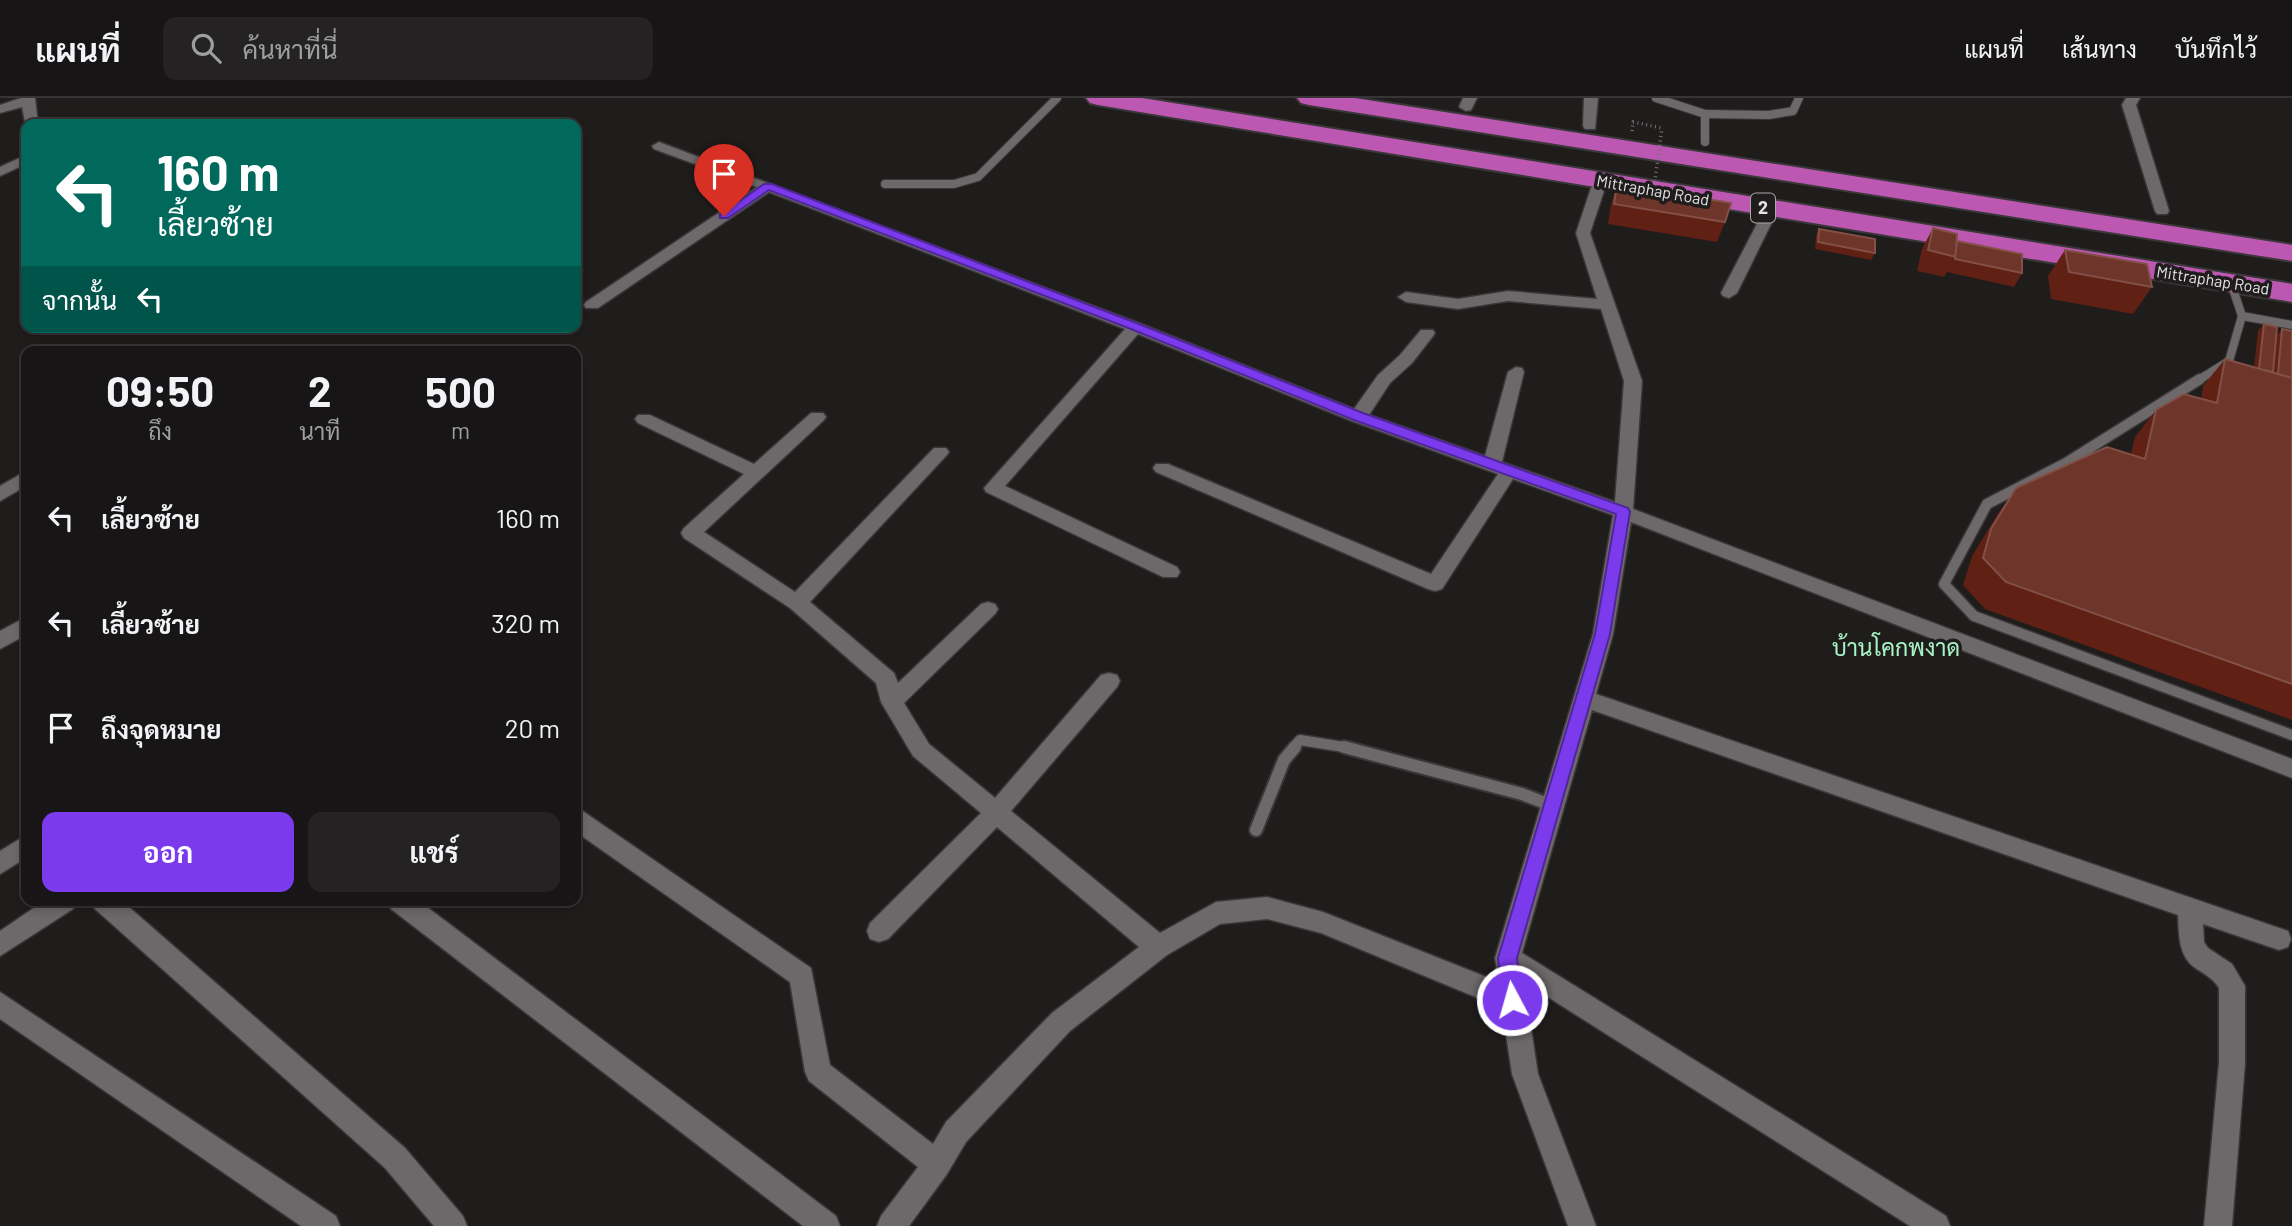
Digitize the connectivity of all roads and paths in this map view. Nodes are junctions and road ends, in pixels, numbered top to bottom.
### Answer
1 (1057, 98) edge
2 (1098, 98) edge
3 (1189, 98) edge
4 (1309, 98) edge
5 (1402, 98) edge
6 (1410, 98) edge
7 (1591, 98) edge
8 (1656, 98) edge
9 (1799, 98) edge
10 (2133, 98) edge
11 (28, 99) edge
12 (1468, 102) edge
13 (1256, 108) junction
14 (0, 109) edge
15 (1705, 114) junction
16 (30, 119) edge
17 (1633, 122) dead end
18 (1590, 126) junction
19 (1705, 142) junction
20 (659, 146) dead end
21 (1400, 147) junction
22 (21, 162) edge
23 (0, 172) edge
24 (885, 184) dead end
25 (768, 186) junction
26 (1598, 188) dead end
27 (1652, 199) edge
28 (1764, 208) junction
29 (2162, 211) junction
30 (2292, 231) edge
31 (2292, 253) edge
32 (2292, 272) edge
33 (2231, 283) junction
34 (1729, 293) dead end
35 (2292, 293) edge
36 (1406, 297) dead end
37 (593, 305) dead end
38 (1609, 305) junction
39 (2242, 316) junction
40 (2292, 325) edge
41 (1135, 327) junction
42 (1427, 333) dead end
43 (1516, 372) dead end
44 (1359, 416) junction
45 (817, 417) dead end
46 (644, 419) dead end
47 (940, 452) dead end
48 (1162, 468) dead end
49 (1500, 468) junction
50 (757, 473) junction
51 (21, 480) edge
52 (0, 495) edge
53 (1623, 512) junction
54 (1170, 572) dead end
55 (797, 603) junction
56 (988, 609) dead end
57 (21, 628) edge
58 (0, 641) edge
59 (1109, 681) dead end
60 (1585, 699) junction
61 (892, 702) junction
62 (2292, 735) edge
63 (2292, 769) edge
64 (1553, 806) junction
65 (995, 814) junction
66 (581, 821) edge
67 (1256, 830) dead end
68 (21, 849) edge
69 (0, 864) edge
70 (57, 906) edge
71 (110, 906) edge
72 (407, 906) edge
73 (2190, 910) junction
74 (879, 931) dead end
75 (2279, 939) dead end
76 (0, 945) edge
77 (1158, 947) junction
78 (1508, 958) junction
79 (1512, 1000) junction
80 (0, 1004) edge
81 (937, 1164) junction
82 (326, 1226) edge
83 (453, 1226) edge
84 (826, 1226) edge
85 (891, 1226) edge
86 (1582, 1226) edge
87 (1937, 1226) edge
88 (2218, 1226) edge

1 - 24 lane
2 - 21 highway, Mittraphap Road / 2
3 - 13 highway, Mittraphap Road / 2
4 - 31 highway, Mittraphap Road / 2
5 - 6 highway
6 - 12 highway
7 - 18 street
8 - 15 lane
9 - 15 lane
10 - 29 street
11 - 14 street
11 - 16 street
12 - 18 highway
13 - 21 highway
13 - 32 highway, Mittraphap Road / 2
15 - 19 lane
17 - 27 path, bridge
18 - 19 highway
19 - 29 highway
20 - 25 street
21 - 28 highway, Mittraphap Road / 2
22 - 23 street
25 - 37 street
25 - 41 street
26 - 38 street
28 - 33 highway, Mittraphap Road / 2
28 - 34 street
29 - 30 highway
33 - 35 highway, Mittraphap Road / 2
33 - 39 lane
36 - 38 street
38 - 53 street
39 - 40 lane
39 - 62 lane
41 - 44 street
41 - 54 street
42 - 44 street
43 - 49 street
44 - 49 street
45 - 50 street
46 - 50 street
47 - 55 street
48 - 49 street
49 - 53 street
50 - 55 street
51 - 52 street
53 - 60 street
53 - 63 street
55 - 61 street
56 - 61 street
57 - 58 street
59 - 65 street
60 - 64 street
60 - 73 street
61 - 65 street
64 - 67 lane
64 - 78 street
65 - 74 street
65 - 77 street
66 - 81 street
68 - 69 street
70 - 76 street
71 - 83 street
72 - 84 street
73 - 75 street
73 - 88 street
77 - 79 street
77 - 81 street
78 - 79 street
78 - 87 street
79 - 86 street
80 - 82 street
81 - 85 street

